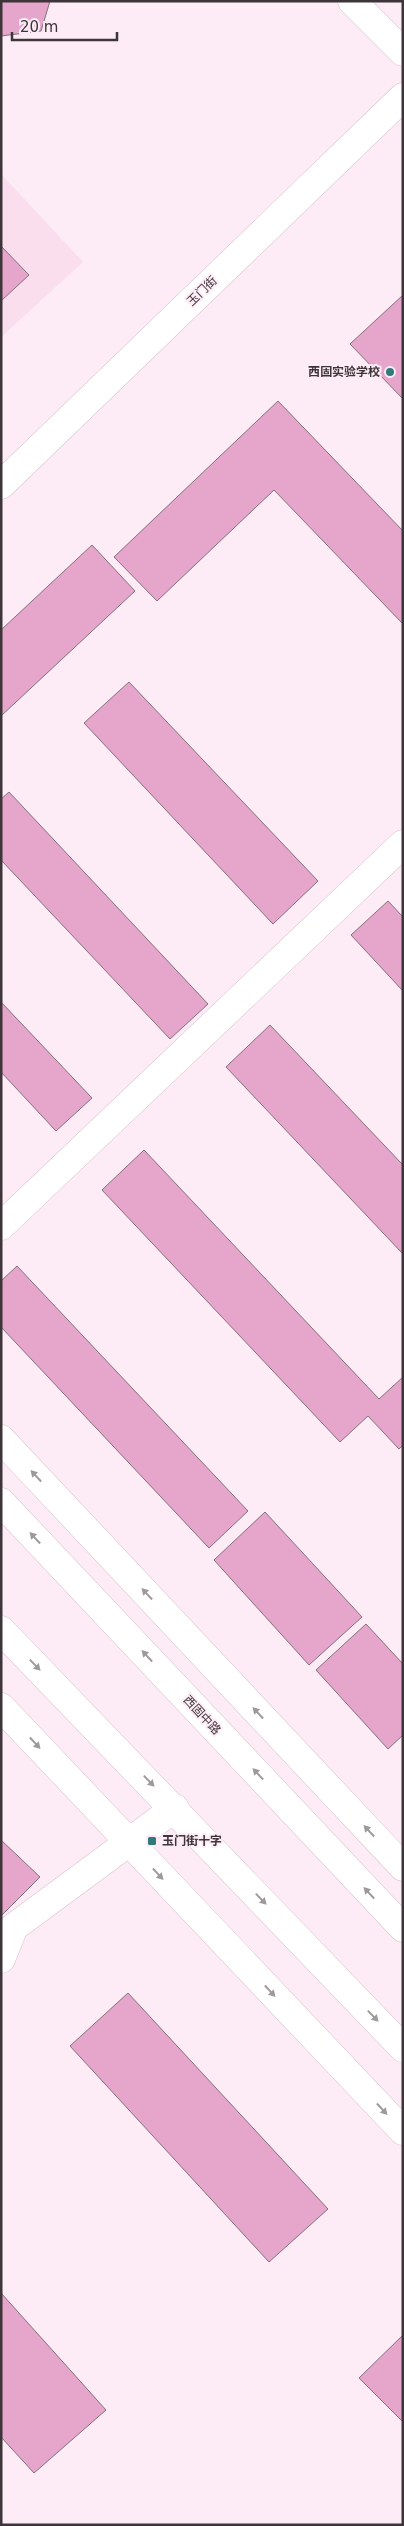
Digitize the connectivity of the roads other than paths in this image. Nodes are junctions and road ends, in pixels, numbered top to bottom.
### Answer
1 (352, 1) edge
2 (403, 52) edge
3 (403, 96) edge
4 (1, 485) edge
5 (403, 844) edge
6 (1, 1226) edge
7 (1, 1439) edge
8 (1, 1502) edge
9 (1, 1630) edge
10 (1, 1707) edge
11 (175, 1808) junction
12 (129, 1842) junction
13 (403, 1867) edge
14 (403, 1928) edge
15 (1, 1959) edge
16 (403, 2048) edge
17 (403, 2131) edge

1 - 2 street
3 - 4 street, 玉门街
5 - 6 street
13 -> 7 street
14 -> 8 street, 西固中路
9 -> 11 street
10 -> 12 street
11 - 12 street
11 -> 16 street
12 - 15 street
12 -> 17 street

